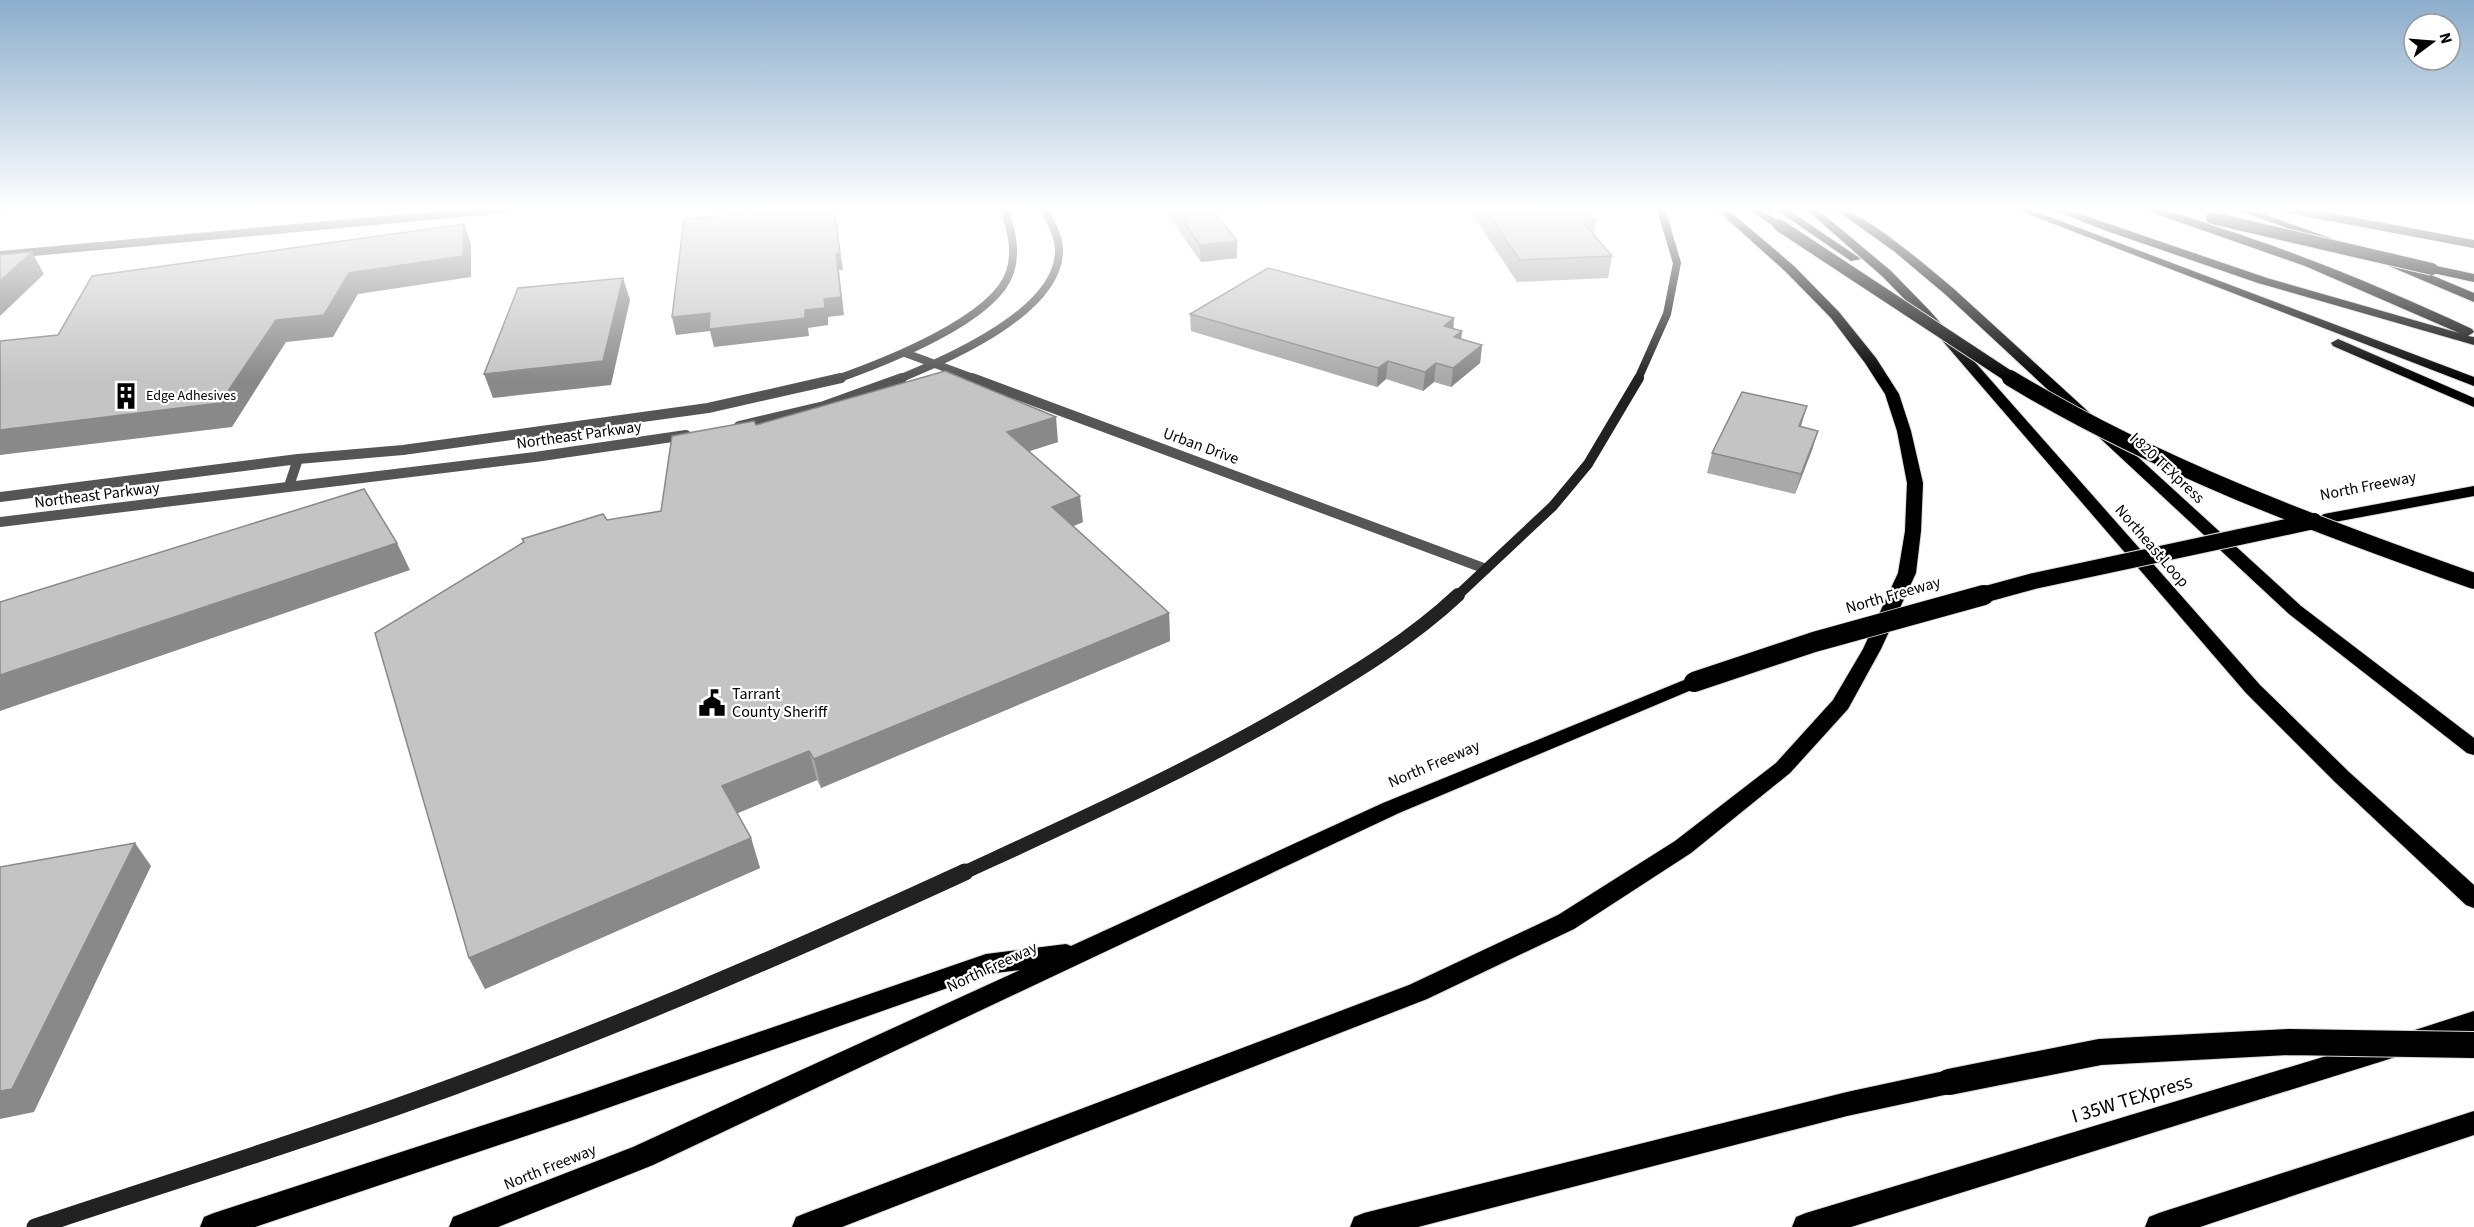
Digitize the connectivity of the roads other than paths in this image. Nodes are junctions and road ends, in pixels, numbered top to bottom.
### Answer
1 (1011, 266) edge
2 (1054, 266) edge
3 (1676, 266) edge
4 (1787, 266) edge
5 (1841, 266) edge
6 (1864, 266) edge
7 (1878, 266) edge
8 (1919, 266) edge
9 (2167, 266) edge
10 (2169, 266) edge
11 (2214, 266) edge
12 (2317, 266) edge
13 (2401, 266) edge
14 (2420, 266) edge
15 (2474, 278) edge
16 (2474, 298) edge
17 (1925, 313) junction
18 (2474, 335) edge
19 (2474, 341) edge
20 (905, 352) junction
21 (936, 363) junction
22 (2474, 382) edge
23 (2474, 403) edge
24 (732, 428) edge
25 (700, 433) edge
26 (298, 459) junction
27 (289, 486) junction
28 (2474, 491) edge
29 (0, 497) edge
30 (0, 522) edge
31 (1486, 569) junction
32 (2474, 581) edge
33 (2474, 748) edge
34 (2474, 899) edge
35 (1083, 952) junction
36 (2474, 1022) edge
37 (2474, 1045) edge
38 (2474, 1123) edge
39 (35, 1227) edge
40 (214, 1227) edge
41 (463, 1227) edge
42 (806, 1227) edge
43 (1364, 1227) edge
44 (1806, 1227) edge
45 (2159, 1227) edge

1 - 20 street, Northeast Parkway
2 - 21 street
3 - 31 main road
4 - 42 highway
5 - 32 highway, bridge
6 - 17 highway
7 - 17 highway, Northeast Loop
8 - 33 highway, I 820 TEXpress
9 - 23 highway
10 - 22 highway
11 - 19 highway
12 - 18 highway
13 - 16 highway
14 - 15 highway, bridge
17 - 34 highway, Northeast Loop
20 - 21 street, Urban Drive
20 - 26 street, Northeast Parkway
21 - 24 street
21 - 31 street, Urban Drive
25 - 27 street, Northeast Parkway
26 - 27 street
26 - 29 street, Northeast Parkway
27 - 30 street, Northeast Parkway
28 - 35 highway, North Freeway, bridge
31 - 39 main road
35 - 40 highway
35 - 41 highway, North Freeway
36 - 44 highway, I 35W TEXpress
37 - 43 highway, bridge
38 - 45 highway

